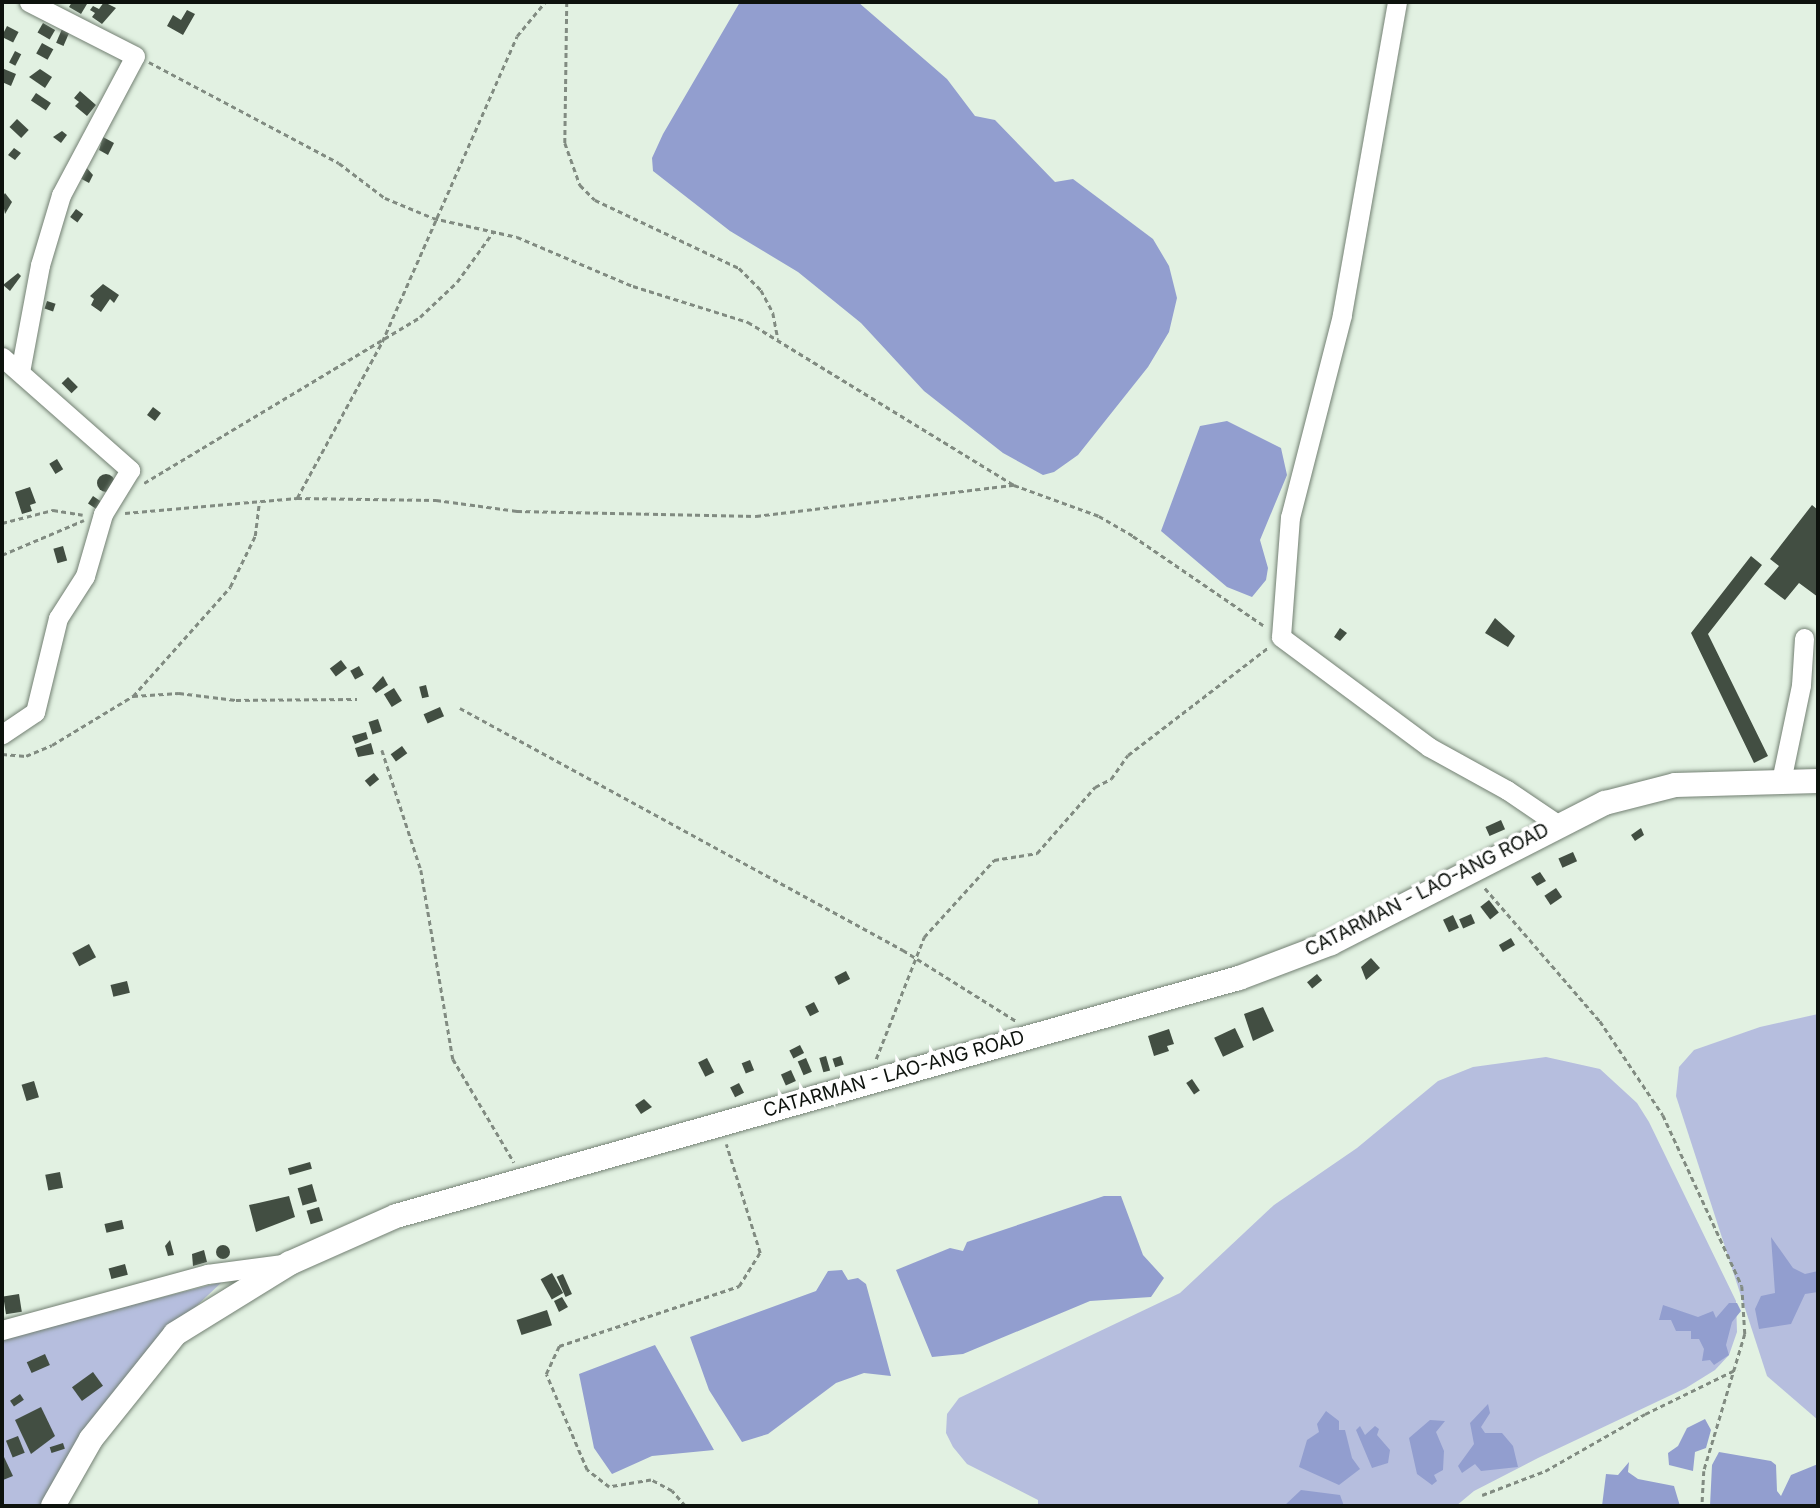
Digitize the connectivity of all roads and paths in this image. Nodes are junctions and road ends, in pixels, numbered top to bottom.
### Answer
1 (29, 2) edge
2 (545, 2) edge
3 (567, 2) edge
4 (1397, 2) edge
5 (135, 56) junction
6 (433, 218) junction
7 (493, 232) junction
8 (778, 339) junction
9 (382, 342) junction
10 (2, 357) edge
11 (20, 372) junction
12 (1014, 485) junction
13 (133, 491) dead end
14 (297, 498) junction
15 (259, 500) junction
16 (103, 514) junction
17 (2, 523) edge
18 (2, 555) edge
19 (1282, 637) junction
20 (1804, 638) dead end
21 (133, 696) junction
22 (357, 699) dead end
23 (460, 708) dead end
24 (2, 734) edge
25 (382, 750) dead end
26 (2, 754) edge
27 (1782, 781) junction
28 (1818, 781) edge
29 (1557, 824) junction
30 (1472, 872) junction
31 (916, 958) junction
32 (1036, 1034) junction
33 (867, 1081) junction
34 (720, 1123) junction
35 (523, 1179) junction
36 (290, 1263) junction
37 (2, 1330) edge
38 (1737, 1369) junction
39 (1482, 1495) dead end
40 (53, 1506) edge
41 (685, 1506) edge
42 (1702, 1506) edge

1 - 5 street
2 - 6 path
3 - 8 path
4 - 19 street
5 - 6 path
5 - 11 street
6 - 7 path
6 - 9 path
7 - 8 path
7 - 9 path
8 - 12 path
9 - 13 path
9 - 14 path
10 - 11 street
11 - 16 street
12 - 14 path
12 - 19 path
14 - 15 path
15 - 16 path
15 - 21 path
16 - 24 street
17 - 18 path
19 - 29 street
19 - 31 path
20 - 27 street
21 - 22 path
21 - 26 path
23 - 31 path
25 - 35 path
27 - 28 main road, CATARMAN - LAO-ANG ROAD
27 - 29 main road, CATARMAN - LAO-ANG ROAD
29 - 30 main road, CATARMAN - LAO-ANG ROAD
30 - 32 main road, CATARMAN - LAO-ANG ROAD
30 - 38 path
31 - 32 path
31 - 33 path
32 - 33 main road, CATARMAN - LAO-ANG ROAD
33 - 34 main road, CATARMAN - LAO-ANG ROAD
34 - 35 main road, CATARMAN - LAO-ANG ROAD
34 - 41 path
35 - 36 main road, CATARMAN - LAO-ANG ROAD
36 - 37 street
36 - 40 main road, CATARMAN - LAO-ANG ROAD
38 - 39 path
38 - 42 path

